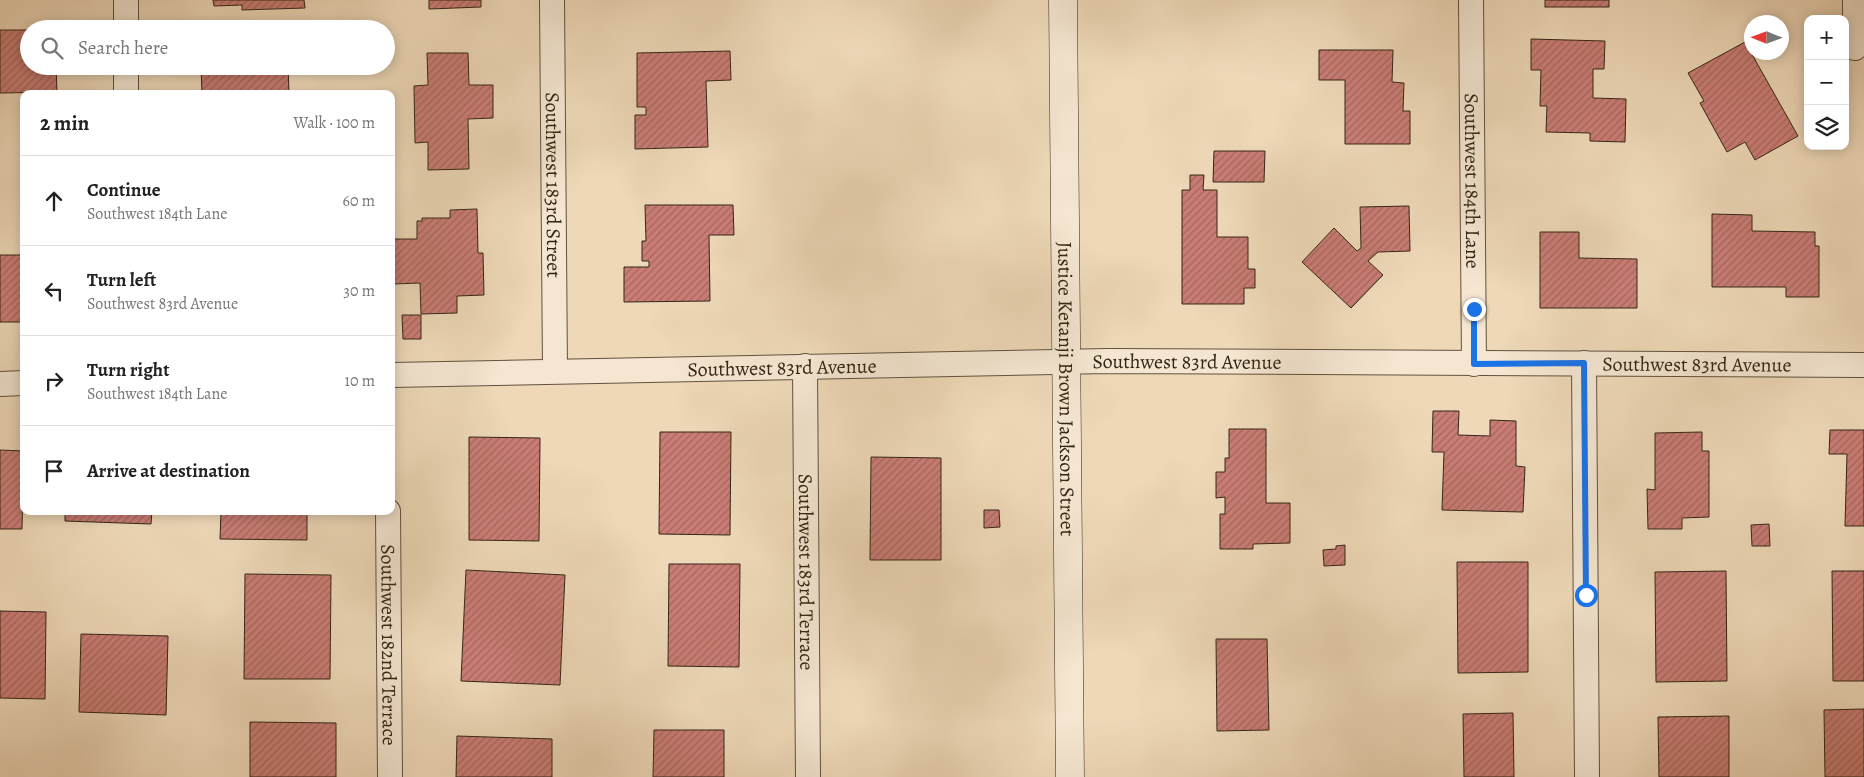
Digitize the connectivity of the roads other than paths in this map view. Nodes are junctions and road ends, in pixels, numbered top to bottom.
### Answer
1 (126, 0) edge
2 (552, 0) edge
3 (1063, 0) edge
4 (1471, 0) edge
5 (1855, 0) edge
6 (126, 20) edge
7 (1855, 48) dead end
8 (126, 75) edge
9 (126, 90) edge
10 (1066, 362) junction
11 (1584, 363) junction
12 (1474, 364) junction
13 (805, 366) junction
14 (1864, 366) edge
15 (555, 371) junction
16 (395, 375) edge
17 (20, 383) edge
18 (0, 384) edge
19 (388, 515) edge
20 (390, 777) edge
21 (808, 777) edge
22 (1070, 777) edge
23 (1587, 777) edge

1 - 6 street
2 - 15 street, Southwest 183rd Street
3 - 10 main road, Justice Ketanji Brown Jackson Street
4 - 12 street, Southwest 184th Lane
5 - 7 street
8 - 9 street
10 - 12 street, Southwest 83rd Avenue
10 - 13 street, Southwest 83rd Avenue
10 - 22 main road, Justice Ketanji Brown Jackson Street
11 - 12 street, Southwest 83rd Avenue
11 - 14 street, Southwest 83rd Avenue
11 - 23 street
13 - 15 street, Southwest 83rd Avenue
13 - 21 street, Southwest 183rd Terrace
15 - 16 street, Southwest 83rd Avenue
17 - 18 street
19 - 20 street, Southwest 182nd Terrace

